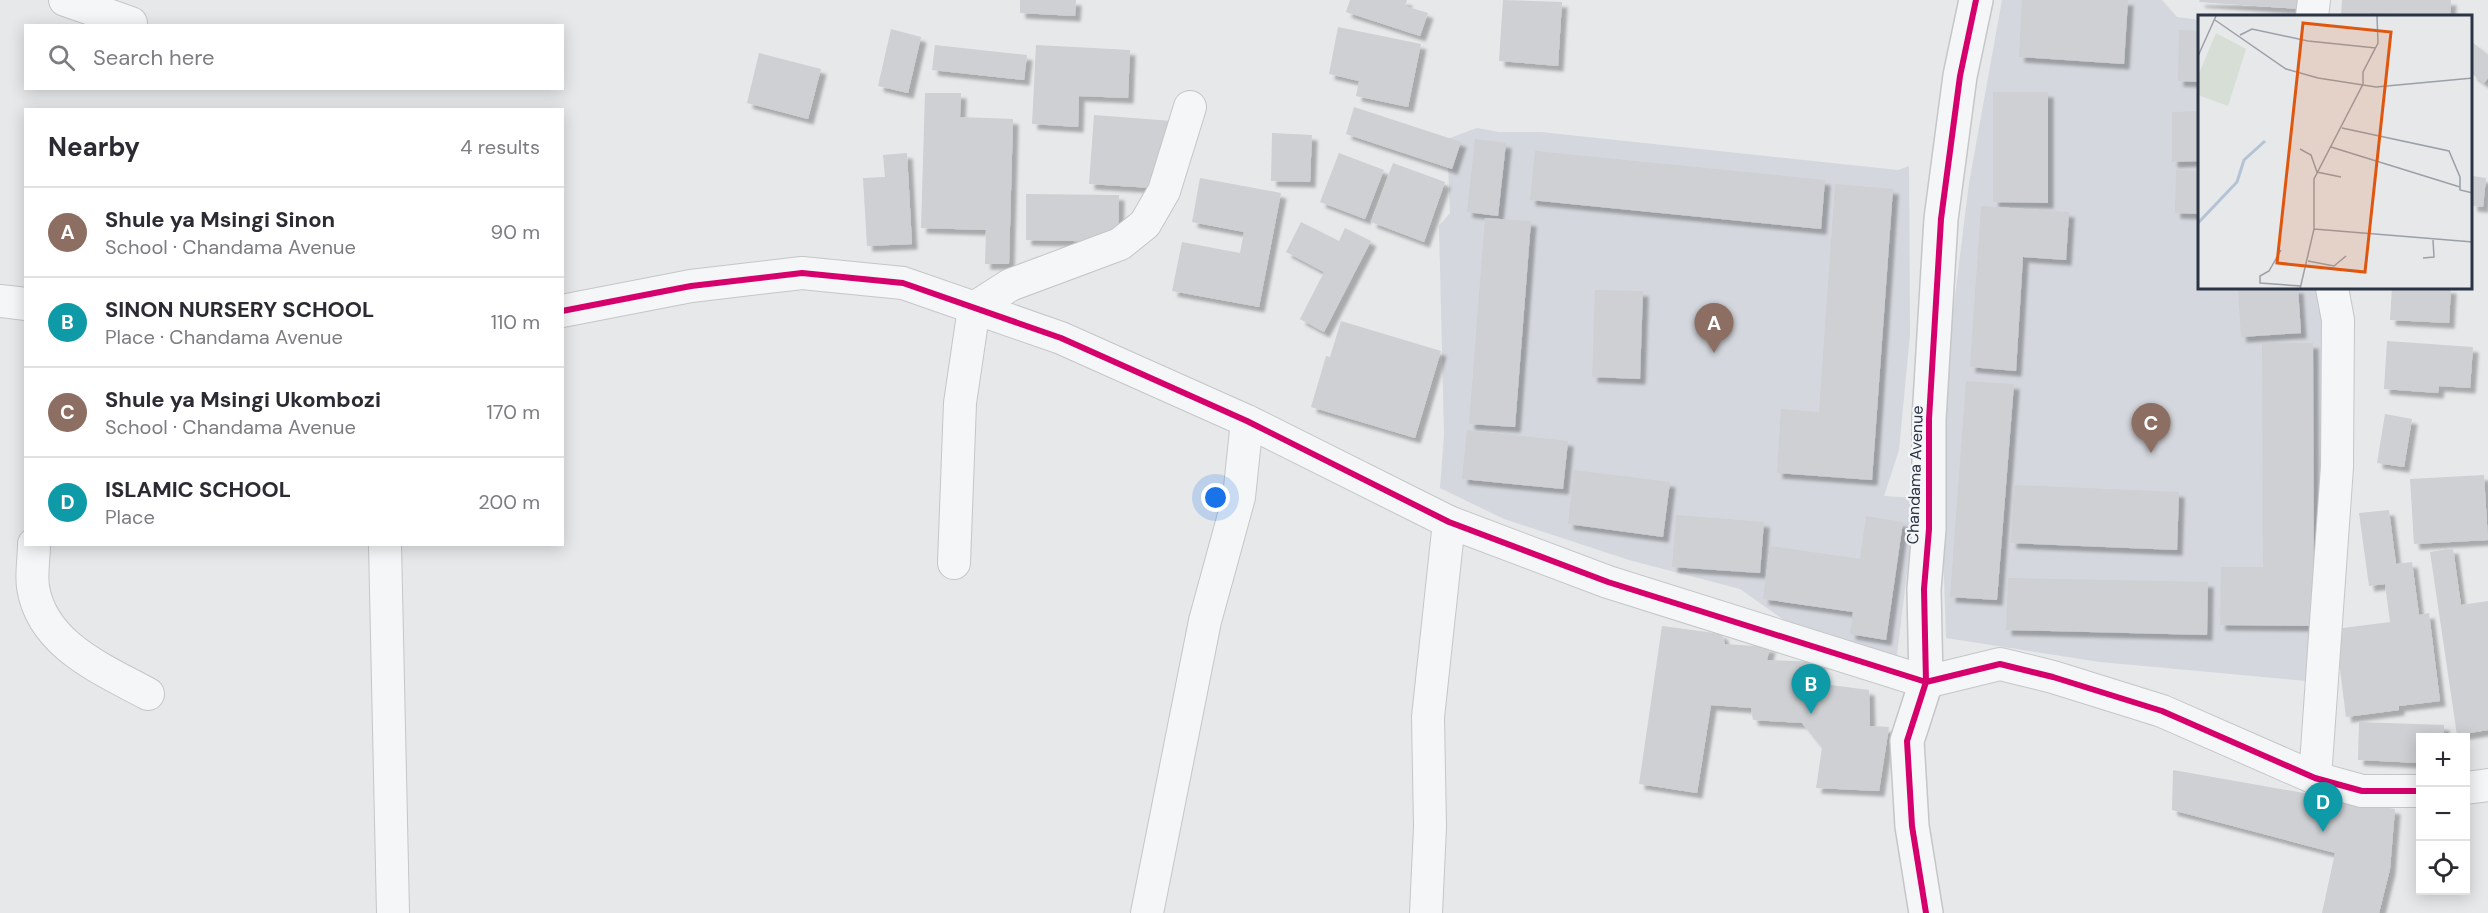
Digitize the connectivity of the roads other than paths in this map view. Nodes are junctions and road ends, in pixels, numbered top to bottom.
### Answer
1 (65, 0) edge
2 (1976, 0) edge
3 (2314, 0) edge
4 (2312, 15) edge
5 (131, 23) dead end
6 (1190, 107) dead end
7 (2332, 290) edge
8 (0, 301) edge
9 (24, 304) edge
10 (974, 308) junction
11 (564, 311) edge
12 (1247, 421) junction
13 (1449, 522) junction
14 (34, 546) edge
15 (385, 546) edge
16 (954, 563) dead end
17 (1926, 682) junction
18 (148, 694) dead end
19 (2315, 778) junction
20 (2488, 785) edge
21 (2470, 787) edge
22 (2416, 791) edge
23 (393, 913) edge
24 (1147, 913) edge
25 (1426, 913) edge
26 (1926, 913) edge

1 - 5 street
2 - 17 street, Chandama Avenue
3 - 4 street
6 - 10 street
7 - 19 street
8 - 9 street
10 - 11 street
10 - 12 street
10 - 16 street
12 - 13 street
12 - 24 street
13 - 17 street
13 - 25 street
14 - 18 street
15 - 23 street
17 - 19 street
17 - 26 street, Chandama Avenue
19 - 22 street
20 - 21 street

